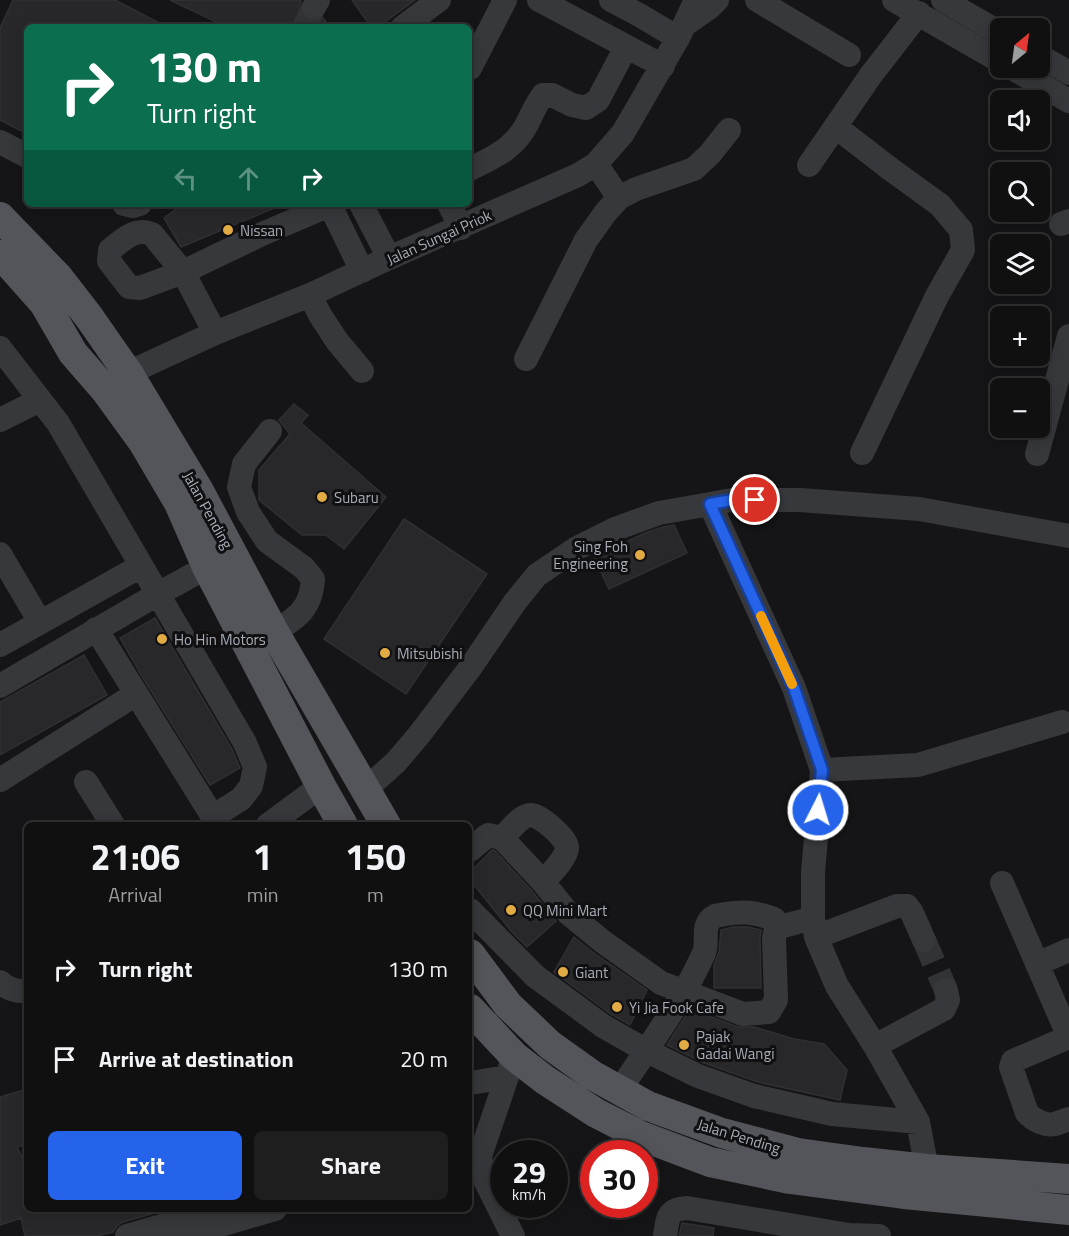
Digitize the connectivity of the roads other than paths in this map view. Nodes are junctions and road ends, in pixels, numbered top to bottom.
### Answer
1 (439, 0) edge
2 (505, 0) edge
3 (539, 0) edge
4 (611, 0) edge
5 (696, 0) edge
6 (717, 0) edge
7 (757, 0) edge
8 (894, 0) edge
9 (943, 0) edge
10 (646, 8) edge
11 (919, 13) junction
12 (408, 24) edge
13 (990, 27) edge
14 (682, 31) junction
15 (626, 47) junction
16 (990, 55) edge
17 (849, 56) dead end
18 (1050, 62) edge
19 (472, 64) edge
20 (663, 66) junction
21 (1069, 73) edge
22 (1029, 78) edge
23 (1069, 101) edge
24 (836, 127) junction
25 (729, 130) dead end
26 (0, 142) edge
27 (24, 154) edge
28 (596, 164) junction
29 (809, 165) dead end
30 (472, 168) edge
31 (619, 198) junction
32 (326, 207) edge
33 (332, 207) edge
34 (363, 207) edge
35 (450, 207) edge
36 (0, 217) edge
37 (461, 228) junction
38 (0, 255) edge
39 (389, 258) junction
40 (362, 271) junction
41 (0, 285) edge
42 (310, 295) junction
43 (215, 333) junction
44 (1069, 336) edge
45 (0, 348) edge
46 (73, 353) junction
47 (526, 359) dead end
48 (362, 370) dead end
49 (128, 373) junction
50 (40, 400) junction
51 (0, 420) edge
52 (270, 431) dead end
53 (862, 453) dead end
54 (1037, 454) dead end
55 (710, 504) junction
56 (1069, 536) edge
57 (0, 554) edge
58 (141, 566) junction
59 (207, 567) junction
60 (158, 594) junction
61 (40, 622) junction
62 (96, 629) junction
63 (274, 632) junction
64 (0, 645) edge
65 (0, 686) edge
66 (136, 694) junction
67 (1062, 722) dead end
68 (822, 770) junction
69 (0, 780) edge
70 (86, 782) dead end
71 (366, 789) junction
72 (330, 811) edge
73 (216, 820) edge
74 (111, 822) edge
75 (281, 822) edge
76 (384, 822) edge
77 (502, 838) junction
78 (472, 847) edge
79 (543, 882) junction
80 (1002, 883) dead end
81 (472, 912) edge
82 (815, 927) junction
83 (776, 928) junction
84 (924, 940) tunnel mouth
85 (1069, 950) edge
86 (472, 957) edge
87 (1037, 964) junction
88 (0, 982) edge
89 (946, 990) dead end
90 (24, 991) edge
91 (684, 993) junction
92 (472, 1012) edge
93 (1069, 1037) edge
94 (875, 1046) junction
95 (645, 1050) junction
96 (511, 1066) junction
97 (472, 1082) edge
98 (620, 1090) junction
99 (1069, 1119) edge
100 (918, 1122) junction
101 (927, 1169) junction
102 (1069, 1179) edge
103 (1069, 1210) edge
104 (209, 1212) edge
105 (265, 1212) edge
106 (849, 1235) edge
107 (128, 1236) edge
108 (183, 1236) edge
109 (513, 1236) edge
110 (665, 1236) edge
111 (879, 1236) edge

1 - 12 street
2 - 19 street
3 - 15 street
4 - 10 street
5 - 14 street, Jalan Sungai Priok
6 - 14 street
7 - 17 street
8 - 11 street
9 - 13 street
10 - 14 street
11 - 16 street
11 - 24 street
14 - 20 street, Jalan Sungai Priok
15 - 20 street
15 - 30 street
18 - 21 street
20 - 28 street, Jalan Sungai Priok
22 - 23 street
24 - 29 street
24 - 53 street
25 - 31 street
26 - 27 street
28 - 31 street
28 - 37 street, Jalan Sungai Priok
31 - 47 street
32 - 43 street
33 - 40 street
34 - 39 street
35 - 37 street
36 - 49 main road, Jalan Pending
37 - 39 street, Jalan Sungai Priok
38 - 46 main road, Jalan Pending
39 - 40 street, Jalan Sungai Priok
40 - 42 street, Jalan Sungai Priok
41 - 46 main road
42 - 43 street, Jalan Sungai Priok
42 - 48 street
43 - 49 street, Jalan Sungai Priok
44 - 54 street
45 - 50 street
46 - 59 main road, Jalan Pending
49 - 63 main road, Jalan Pending
50 - 51 street
50 - 58 street
52 - 63 street
55 - 56 street
55 - 68 street
55 - 71 street
57 - 61 street
58 - 60 street
58 - 61 street
59 - 60 street
59 - 72 main road, Jalan Pending
60 - 62 street
60 - 73 street
61 - 64 street
62 - 65 street
62 - 66 street
63 - 71 main road, Jalan Pending
66 - 69 street
66 - 73 street
67 - 68 street
68 - 82 street
70 - 74 street
71 - 76 main road, Jalan Pending
72 - 75 street
77 - 78 street
77 - 79 street
77 - 79 street
79 - 91 street
80 - 87 street
81 - 95 street
82 - 83 street
82 - 84 street
82 - 94 street
83 - 91 street
83 - 91 street
85 - 87 street
86 - 98 main road, Jalan Pending
87 - 93 street
88 - 90 street
89 - 94 street
91 - 95 street
92 - 96 main road, Jalan Pending
93 - 99 street
94 - 100 street
95 - 98 street
95 - 100 street
96 - 97 street
96 - 103 main road, Jalan Pending
96 - 109 street
98 - 101 main road, Jalan Pending
100 - 101 street
101 - 102 main road, Jalan Pending
104 - 107 street
105 - 108 street
106 - 110 street
106 - 111 street

